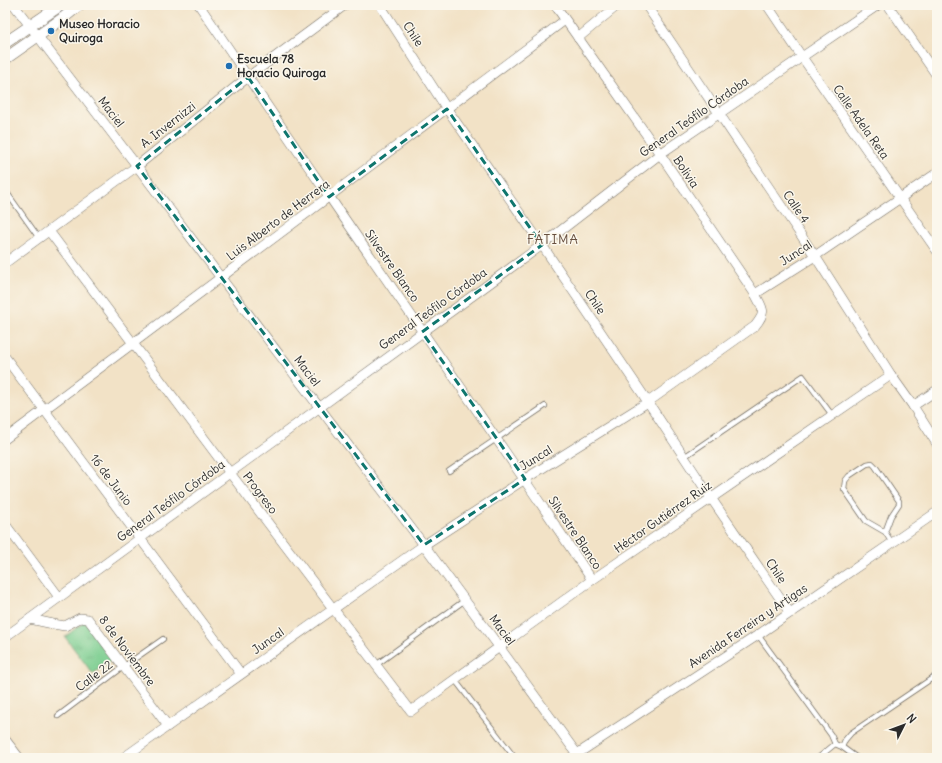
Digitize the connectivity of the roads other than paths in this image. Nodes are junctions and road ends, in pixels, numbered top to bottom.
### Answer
1 (14, 5) edge
2 (61, 5) edge
3 (79, 5) edge
4 (198, 5) edge
5 (345, 5) edge
6 (380, 5) edge
7 (555, 5) edge
8 (618, 5) edge
9 (646, 5) edge
10 (767, 5) edge
11 (878, 5) edge
12 (888, 5) edge
13 (565, 20) junction
14 (30, 26) junction
15 (38, 36) junction
16 (578, 38) junction
17 (5, 43) edge
18 (802, 57) junction
19 (5, 59) edge
20 (937, 76) edge
21 (248, 77) junction
22 (447, 109) junction
23 (719, 114) junction
24 (660, 154) junction
25 (137, 166) junction
26 (937, 173) edge
27 (5, 190) edge
28 (329, 197) junction
29 (899, 198) junction
30 (49, 230) junction
31 (39, 238) junction
32 (542, 245) junction
33 (937, 252) edge
34 (814, 256) junction
35 (5, 263) edge
36 (221, 278) junction
37 (755, 294) junction
38 (422, 332) junction
39 (133, 344) junction
40 (5, 357) edge
41 (891, 374) junction
42 (937, 390) edge
43 (648, 402) junction
44 (545, 406) dead end
45 (914, 406) junction
46 (319, 408) junction
47 (44, 410) junction
48 (832, 415) junction
49 (5, 439) edge
50 (496, 439) junction
51 (937, 444) edge
52 (684, 457) junction
53 (449, 471) dead end
54 (230, 473) junction
55 (525, 479) junction
56 (711, 498) junction
57 (937, 512) edge
58 (5, 524) edge
59 (885, 532) junction
60 (140, 538) junction
61 (892, 543) junction
62 (424, 545) junction
63 (592, 580) junction
64 (59, 597) junction
65 (465, 600) junction
66 (333, 609) junction
67 (790, 613) junction
68 (30, 619) junction
69 (758, 635) junction
70 (5, 637) edge
71 (162, 639) dead end
72 (500, 648) junction
73 (376, 665) junction
74 (123, 667) junction
75 (241, 674) junction
76 (937, 675) edge
77 (932, 678) junction
78 (455, 680) junction
79 (937, 685) edge
80 (411, 711) joint
81 (58, 716) dead end
82 (168, 726) junction
83 (5, 741) edge
84 (835, 744) junction
85 (842, 747) junction
86 (574, 756) edge
87 (18, 758) edge
88 (123, 758) edge
89 (515, 758) edge
90 (818, 758) edge
91 (857, 758) edge

1 - 14 street, Maciel
2 - 14 street
3 - 15 street
4 - 21 street, Silvestre Blanco
5 - 21 street, A. Invernizzi
6 - 22 street, Chile
7 - 13 street, Bolivia
8 - 16 street
9 - 23 street, Calle 4
10 - 18 street, Calle Adela Reta
11 - 18 street, General Teófilo Córdoba
12 - 20 street
13 - 16 street, Bolivia
13 - 22 street, Luis Alberto de Herrera
14 - 15 street, Maciel
14 - 17 street
15 - 19 street
15 - 25 street, Maciel
16 - 24 street, Bolivia
18 - 23 street, General Teófilo Córdoba
18 - 29 street, Calle Adela Reta
21 - 25 street, A. Invernizzi
21 - 28 street, Silvestre Blanco
22 - 28 street, Luis Alberto de Herrera
22 - 32 street, Chile
23 - 24 street, General Teófilo Córdoba
23 - 34 street, Calle 4
24 - 32 street, General Teófilo Córdoba
24 - 37 street, Bolivia
25 - 30 street, A. Invernizzi
25 - 36 street, Maciel
26 - 29 street, Juncal
27 - 31 lane
28 - 36 street, Luis Alberto de Herrera
28 - 38 street, Silvestre Blanco
29 - 33 street, Calle Adela Reta
29 - 34 street, Juncal
30 - 31 street, A. Invernizzi
30 - 39 street, Progreso
31 - 35 street, A. Invernizzi
32 - 38 street, General Teófilo Córdoba
32 - 43 street, Chile
34 - 37 street, Juncal
34 - 41 street, Calle 4
36 - 39 street, Luis Alberto de Herrera
36 - 46 street, Maciel
37 - 43 street, Juncal
38 - 46 street, General Teófilo Córdoba
38 - 50 street, Silvestre Blanco
39 - 47 street, Luis Alberto de Herrera
39 - 54 street, Progreso
40 - 47 street, 16 de Junio
41 - 45 street, Calle 4
41 - 48 street, Héctor Gutiérrez Ruiz
42 - 45 street
43 - 52 street, Chile
43 - 55 street, Juncal
44 - 50 lane
45 - 51 street, Calle 4
46 - 54 street, General Teófilo Córdoba
46 - 62 street, Maciel
47 - 49 street, Luis Alberto de Herrera
47 - 60 street, 16 de Junio
48 - 52 lane
48 - 56 street, Héctor Gutiérrez Ruiz
50 - 53 lane
50 - 55 street, Silvestre Blanco
52 - 56 street, Chile
54 - 60 street, General Teófilo Córdoba
54 - 66 street, Progreso
55 - 62 street, Juncal
55 - 63 street, Silvestre Blanco
56 - 63 street, Héctor Gutiérrez Ruiz
56 - 67 street, Chile
57 - 61 street, Avenida Ferreira y Artigas
58 - 64 street
59 - 59 lane
59 - 61 lane
60 - 64 street, General Teófilo Córdoba
60 - 75 street, 16 de Junio
61 - 67 street, Avenida Ferreira y Artigas
62 - 65 street, Maciel
62 - 66 street, Juncal
63 - 72 street, Héctor Gutiérrez Ruiz
64 - 68 street, General Teófilo Córdoba
65 - 72 street, Maciel
65 - 73 lane
66 - 73 street, Progreso
66 - 75 street, Juncal
67 - 69 street, Avenida Ferreira y Artigas
68 - 70 street, General Teófilo Córdoba
68 - 74 street, 8 de Noviembre
69 - 84 lane
69 - 86 street, Avenida Ferreira y Artigas
71 - 74 lane, Calle 22
72 - 78 street, Héctor Gutiérrez Ruiz
72 - 86 street, Maciel
73 - 80 street, Progreso
74 - 81 lane, Calle 22
74 - 82 street, 8 de Noviembre
75 - 82 street, Juncal
76 - 77 lane
77 - 79 lane
77 - 85 lane
78 - 80 street, Héctor Gutiérrez Ruiz
78 - 89 lane
82 - 88 street, Juncal
83 - 87 street
84 - 85 lane
84 - 90 lane
85 - 91 lane

